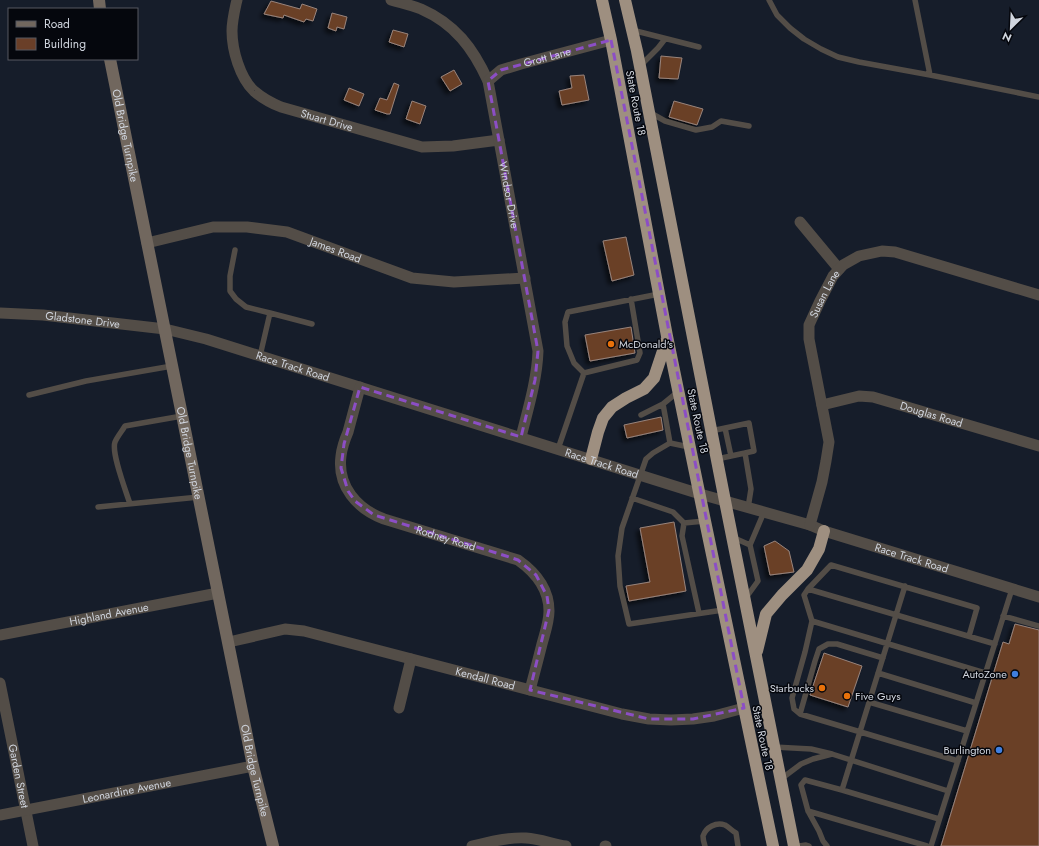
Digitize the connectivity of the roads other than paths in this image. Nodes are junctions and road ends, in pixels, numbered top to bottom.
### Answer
1 (237, 0) edge
2 (391, 0) edge
3 (602, 0) edge
4 (625, 0) edge
5 (769, 0) edge
6 (915, 0) edge
7 (632, 30) junction
8 (665, 39) junction
9 (611, 40) junction
10 (699, 47) dead end
11 (110, 60) edge
12 (640, 66) junction
13 (930, 75) junction
14 (488, 81) junction
15 (1039, 97) edge
16 (649, 112) junction
17 (749, 126) dead end
18 (499, 140) junction
19 (800, 222) dead end
20 (148, 243) junction
21 (234, 250) dead end
22 (839, 269) junction
23 (525, 278) junction
24 (659, 294) junction
25 (1039, 295) edge
26 (631, 299) junction
27 (0, 313) edge
28 (270, 313) junction
29 (312, 324) dead end
30 (165, 329) junction
31 (668, 336) junction
32 (260, 356) junction
33 (172, 366) junction
34 (584, 372) junction
35 (360, 387) junction
36 (679, 391) junction
37 (29, 396) dead end
38 (663, 404) junction
39 (822, 405) junction
40 (641, 415) dead end
41 (182, 416) junction
42 (725, 428) junction
43 (711, 431) junction
44 (521, 437) junction
45 (670, 444) junction
46 (1039, 446) edge
47 (690, 447) junction
48 (558, 449) junction
49 (745, 453) junction
50 (731, 456) junction
51 (591, 459) junction
52 (717, 459) junction
53 (640, 475) junction
54 (700, 494) junction
55 (199, 497) junction
56 (632, 498) junction
57 (725, 501) junction
58 (130, 504) junction
59 (98, 507) dead end
60 (748, 508) junction
61 (764, 512) junction
62 (705, 521) junction
63 (684, 523) junction
64 (810, 525) junction
65 (824, 531) junction
66 (732, 537) junction
67 (750, 545) junction
68 (905, 586) junction
69 (808, 589) junction
70 (1012, 589) junction
71 (218, 593) junction
72 (1039, 597) edge
73 (745, 599) junction
74 (724, 610) junction
75 (699, 613) junction
76 (896, 615) junction
77 (1003, 616) junction
78 (812, 621) junction
79 (1039, 626) edge
80 (0, 635) edge
81 (969, 636) junction
82 (229, 642) junction
83 (887, 644) junction
84 (995, 644) junction
85 (756, 654) junction
86 (411, 658) junction
87 (883, 658) junction
88 (878, 673) junction
89 (986, 673) junction
90 (0, 683) edge
91 (530, 690) junction
92 (869, 702) junction
93 (976, 703) junction
94 (399, 708) dead end
95 (744, 708) junction
96 (800, 714) junction
97 (967, 731) junction
98 (860, 732) junction
99 (774, 746) junction
100 (832, 754) junction
101 (851, 759) junction
102 (958, 761) junction
103 (253, 766) junction
104 (780, 779) junction
105 (842, 790) junction
106 (948, 791) junction
107 (26, 810) junction
108 (808, 811) junction
109 (0, 815) edge
110 (939, 819) junction
111 (526, 842) edge
112 (771, 845) edge
113 (33, 846) edge
114 (273, 846) edge
115 (472, 846) edge
116 (566, 846) edge
117 (704, 846) edge
118 (738, 846) edge
119 (794, 846) edge
120 (799, 846) edge
121 (809, 846) edge
122 (827, 846) edge
123 (927, 846) edge
124 (931, 846) edge

1 - 18 street, Stuart Drive
2 - 14 street, Windsor Drive
3 - 9 highway, State Route 18
4 - 7 highway, State Route 18
5 - 13 lane
6 - 13 lane
7 - 8 lane
7 - 12 highway, State Route 18
8 - 10 lane
8 - 12 lane
9 - 14 street, Grott Lane
9 - 24 highway, State Route 18
11 - 20 street, Old Bridge Turnpike
12 - 16 highway, State Route 18
13 - 15 lane
14 - 18 street, Windsor Drive
16 - 17 lane
16 - 43 highway, State Route 18
18 - 23 street, Windsor Drive
19 - 22 street
20 - 23 street, James Road
20 - 30 street, Old Bridge Turnpike
21 - 28 lane
22 - 25 street, Susan Lane
22 - 39 street, Susan Lane
23 - 44 street, Windsor Drive
24 - 26 lane
24 - 31 highway, State Route 18
26 - 34 lane
26 - 34 lane
27 - 30 street, Gladstone Drive
28 - 29 lane
28 - 32 lane
30 - 32 street, Race Track Road
30 - 33 street, Old Bridge Turnpike
31 - 36 highway, State Route 18
31 - 51 highway
32 - 35 street, Race Track Road
33 - 37 lane
33 - 41 street, Old Bridge Turnpike
34 - 48 lane
35 - 44 street, Race Track Road
35 - 91 street, Rodney Road
36 - 38 lane
36 - 47 highway, State Route 18
38 - 40 lane
38 - 45 lane
39 - 46 street, Douglas Road
39 - 64 street, Susan Lane
41 - 55 street, Old Bridge Turnpike
41 - 58 lane
42 - 43 lane
42 - 49 lane
42 - 50 lane
43 - 52 highway, State Route 18
44 - 48 street, Race Track Road
45 - 47 lane
45 - 53 lane
47 - 54 highway, State Route 18
48 - 51 street, Race Track Road
49 - 50 lane
49 - 60 lane
50 - 52 lane
51 - 53 street, Race Track Road
52 - 57 highway, State Route 18
53 - 54 street, Race Track Road
53 - 56 lane
54 - 57 street, Race Track Road
54 - 62 highway, State Route 18
55 - 58 lane
55 - 71 street, Old Bridge Turnpike
56 - 63 lane
56 - 75 lane
57 - 60 street, Race Track Road
57 - 66 highway, State Route 18
58 - 59 lane
60 - 61 street, Race Track Road
61 - 64 street, Race Track Road
61 - 67 lane
62 - 63 lane
62 - 74 highway, State Route 18
63 - 75 lane
64 - 65 street, Race Track Road
65 - 70 street, Race Track Road
65 - 85 highway
66 - 67 lane
66 - 73 highway, State Route 18
67 - 73 lane
68 - 69 lane
68 - 76 lane
68 - 81 lane
69 - 76 lane
69 - 78 lane
70 - 72 street, Race Track Road
70 - 77 lane
71 - 80 street, Highland Avenue
71 - 82 street, Old Bridge Turnpike
73 - 85 highway, State Route 18
74 - 75 lane
74 - 95 highway, State Route 18
76 - 81 lane
76 - 83 lane
77 - 79 lane
77 - 84 lane
78 - 83 lane
78 - 96 lane
81 - 84 lane
82 - 86 street, Kendall Road
82 - 103 street, Old Bridge Turnpike
83 - 87 lane
83 - 89 lane
84 - 89 lane
85 - 99 highway, State Route 18
86 - 91 street, Kendall Road
86 - 94 street
87 - 88 lane
87 - 96 lane
88 - 92 lane
88 - 93 lane
89 - 93 lane
90 - 107 street, Garden Street
91 - 95 street, Kendall Road
92 - 97 lane
92 - 98 lane
93 - 97 lane
95 - 112 highway, State Route 18
96 - 98 lane
97 - 102 lane
98 - 101 lane
98 - 102 lane
99 - 100 lane
99 - 104 highway, State Route 18
100 - 101 lane
100 - 104 lane
101 - 105 lane
101 - 106 lane
102 - 106 lane
103 - 107 street, Leonardine Avenue
103 - 114 street, Old Bridge Turnpike
104 - 119 highway, State Route 18
105 - 108 lane
105 - 110 lane
106 - 110 lane
107 - 109 street, Leonardine Avenue
107 - 113 street, Garden Street
108 - 122 lane
108 - 123 lane
110 - 124 lane
111 - 115 street
111 - 116 street
117 - 118 lane
120 - 121 lane

